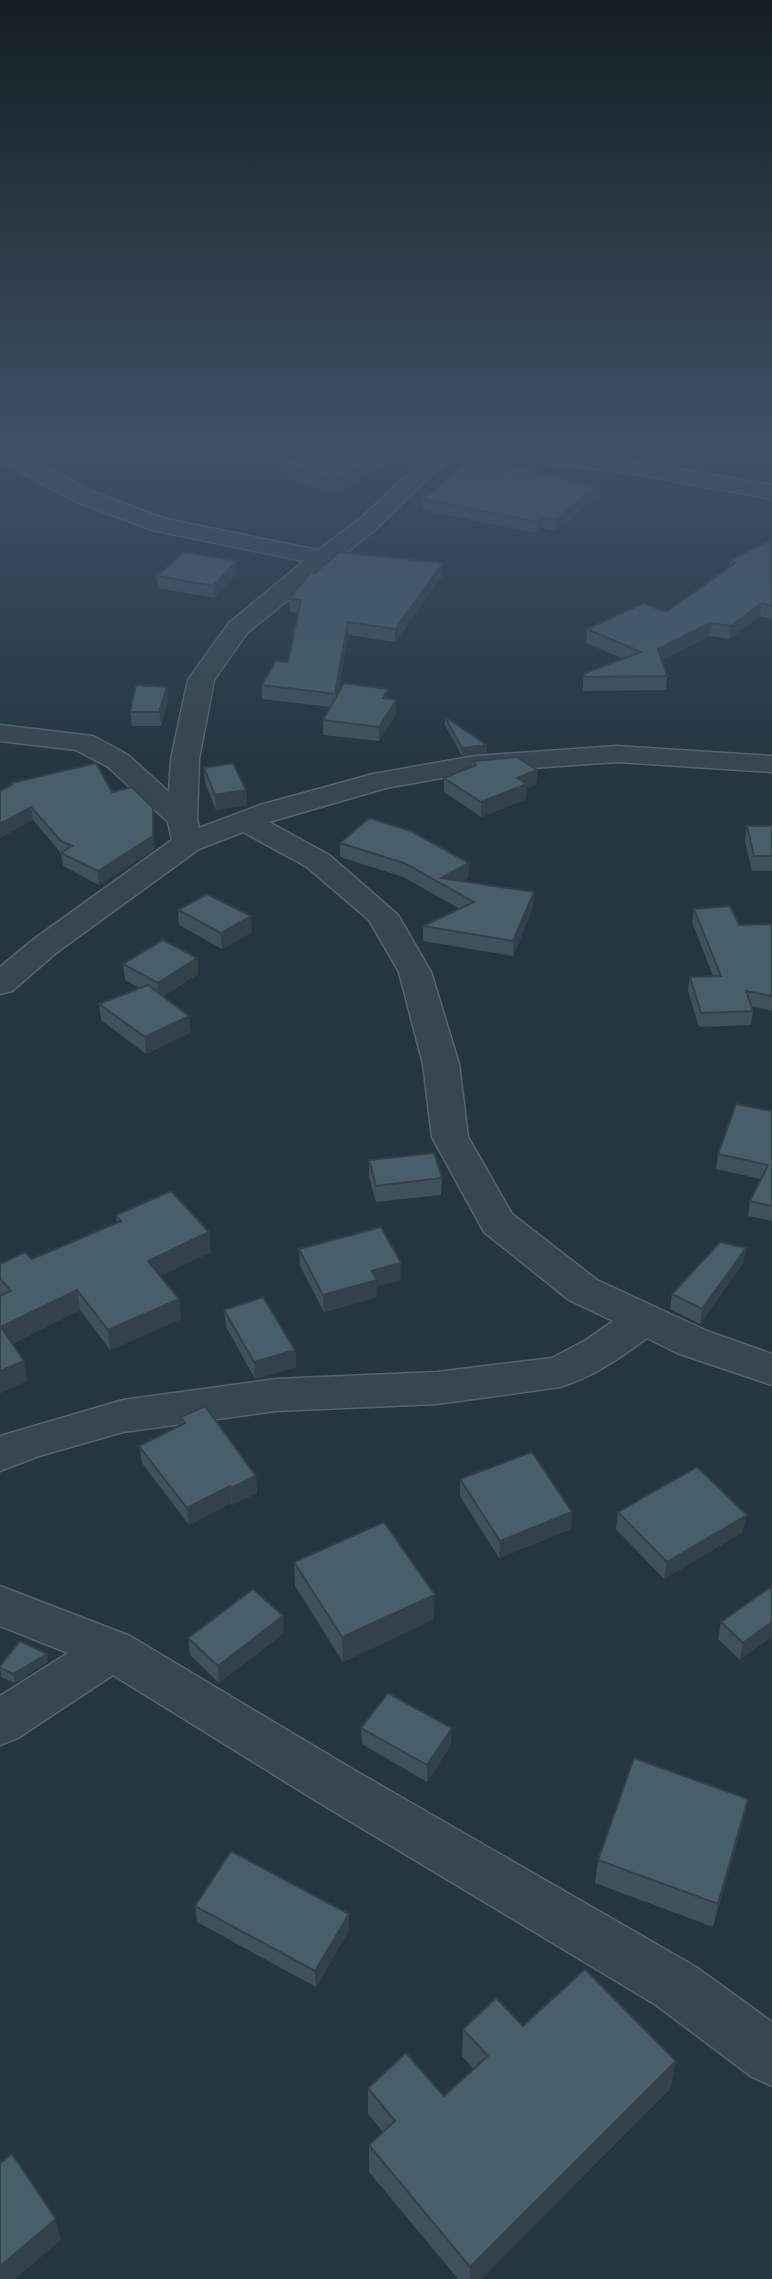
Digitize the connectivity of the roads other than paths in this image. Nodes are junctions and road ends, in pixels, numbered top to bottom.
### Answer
1 (309, 555) edge
2 (326, 555) edge
3 (322, 558) junction
4 (0, 733) edge
5 (772, 764) edge
6 (245, 821) junction
7 (185, 831) junction
8 (0, 984) edge
9 (643, 1319) junction
10 (772, 1370) edge
11 (0, 1454) edge
12 (0, 1606) edge
13 (113, 1650) junction
14 (0, 1723) edge
15 (772, 2057) edge

1 - 3 street
2 - 3 street
3 - 7 street
4 - 7 street
5 - 6 street
6 - 7 street
6 - 9 street
7 - 8 street
9 - 10 street
9 - 11 street
12 - 13 street
13 - 14 street
13 - 15 street

